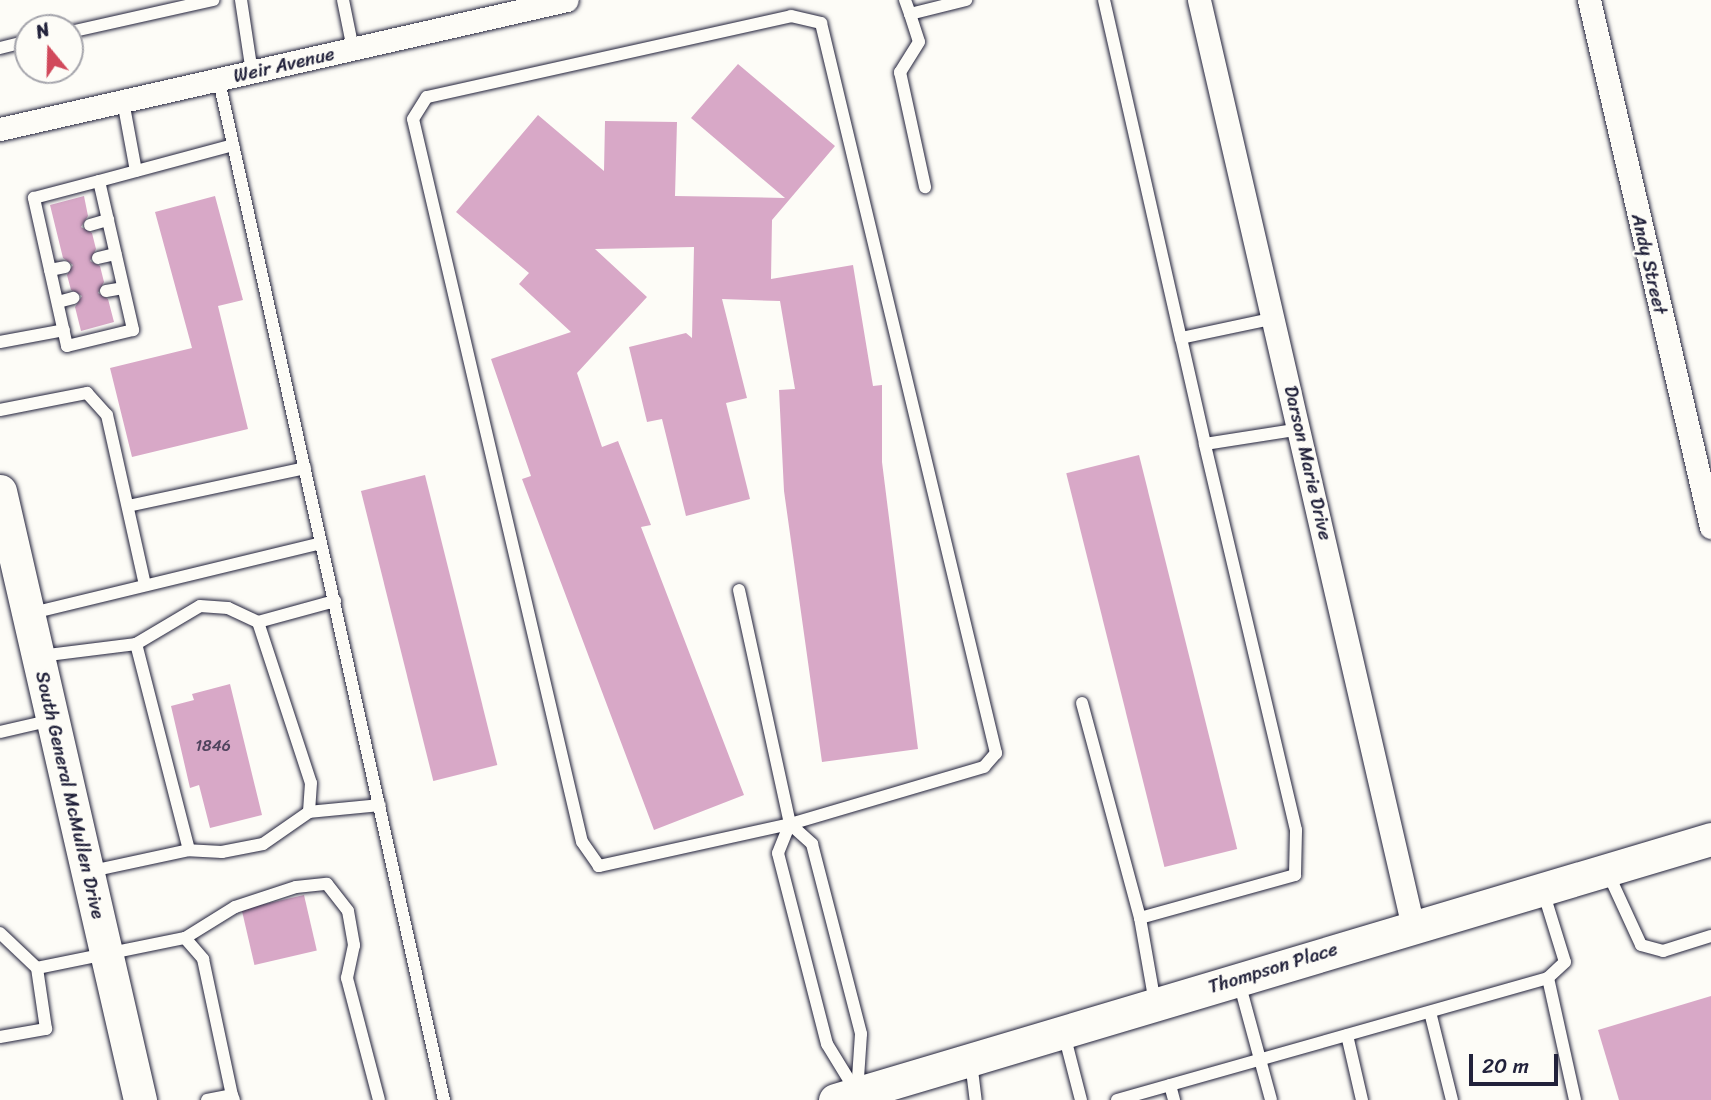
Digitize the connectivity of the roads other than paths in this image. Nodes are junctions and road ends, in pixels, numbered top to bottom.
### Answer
1 (213, 0) edge
2 (241, 0) edge
3 (342, 0) edge
4 (567, 0) edge
5 (905, 0) edge
6 (966, 0) edge
7 (1104, 0) edge
8 (1199, 0) edge
9 (1589, 0) edge
10 (910, 13) junction
11 (84, 29) edge
12 (353, 49) junction
13 (252, 73) junction
14 (219, 80) junction
15 (123, 101) junction
16 (0, 129) edge
17 (233, 145) junction
18 (136, 171) junction
19 (99, 181) junction
20 (925, 187) dead end
21 (108, 220) junction
22 (90, 225) dead end
23 (116, 254) junction
24 (98, 258) dead end
25 (65, 267) dead end
26 (50, 270) junction
27 (123, 288) junction
28 (106, 291) dead end
29 (73, 298) dead end
30 (58, 302) junction
31 (1275, 318) junction
32 (64, 330) junction
33 (1181, 338) junction
34 (0, 342) edge
35 (0, 410) edge
36 (1301, 429) junction
37 (1205, 444) junction
38 (305, 467) junction
39 (0, 491) edge
40 (128, 506) junction
41 (1711, 527) edge
42 (321, 542) junction
43 (145, 585) junction
44 (739, 590) dead end
45 (335, 600) junction
46 (28, 614) junction
47 (258, 622) junction
48 (136, 644) junction
49 (38, 656) junction
50 (1082, 703) dead end
51 (52, 720) junction
52 (0, 732) edge
53 (380, 805) junction
54 (309, 812) junction
55 (790, 824) junction
56 (1711, 838) edge
57 (189, 850) junction
58 (1607, 871) junction
59 (87, 872) junction
60 (1543, 891) junction
61 (1140, 918) junction
62 (1413, 927) junction
63 (0, 933) edge
64 (1711, 936) edge
65 (185, 938) junction
66 (107, 955) junction
67 (37, 968) junction
68 (1238, 978) junction
69 (1548, 978) junction
70 (1155, 1004) junction
71 (1430, 1012) junction
72 (1063, 1031) junction
73 (1347, 1035) junction
74 (0, 1037) edge
75 (1262, 1059) junction
76 (970, 1060) junction
77 (1170, 1085) junction
78 (233, 1097) edge
79 (846, 1097) edge
80 (140, 1100) edge
81 (208, 1100) edge
82 (379, 1100) edge
83 (444, 1100) edge
84 (976, 1100) edge
85 (1082, 1100) edge
86 (1117, 1100) edge
87 (1174, 1100) edge
88 (1271, 1100) edge
89 (1362, 1100) edge
90 (1451, 1100) edge
91 (1575, 1100) edge

1 - 11 lane
2 - 13 lane
3 - 12 lane
4 - 12 street, Weir Avenue
5 - 10 lane
6 - 10 lane
7 - 33 lane
8 - 31 street, Darson Marie Drive
9 - 41 street, Andy Street
10 - 20 lane
12 - 13 street, Weir Avenue
13 - 14 street, Weir Avenue
14 - 15 street, Weir Avenue
14 - 17 lane
15 - 16 street, Weir Avenue
15 - 18 lane
17 - 18 lane
17 - 38 lane
18 - 19 lane
19 - 21 lane
19 - 26 lane
21 - 22 lane
21 - 23 lane
23 - 24 lane
23 - 27 lane
25 - 26 lane
26 - 30 lane
27 - 28 lane
27 - 32 lane
29 - 30 lane
30 - 32 lane
31 - 33 lane
31 - 36 street, Darson Marie Drive
32 - 34 lane
33 - 37 lane
35 - 40 lane
36 - 37 lane
36 - 62 street, Darson Marie Drive
37 - 61 lane
38 - 40 lane
38 - 42 lane
39 - 46 street, South General McMullen Drive
40 - 43 lane
42 - 43 lane
42 - 45 lane
43 - 46 lane
44 - 55 lane
45 - 47 lane
45 - 53 lane
46 - 49 street, South General McMullen Drive
47 - 48 lane
47 - 54 lane
48 - 49 lane
48 - 57 lane
49 - 51 street, South General McMullen Drive
50 - 61 lane
51 - 52 lane
51 - 59 street, South General McMullen Drive
53 - 54 lane
53 - 83 lane
54 - 57 lane
55 - 55 lane
55 - 79 lane
55 - 79 lane
56 - 58 street, Thompson Place
57 - 59 lane
58 - 60 street, Thompson Place
58 - 64 lane
59 - 66 street, South General McMullen Drive
60 - 62 street, Thompson Place
60 - 69 lane
61 - 70 lane
62 - 68 street, Thompson Place
63 - 67 lane
65 - 66 lane
65 - 78 lane
65 - 82 lane
66 - 67 lane
66 - 80 street, South General McMullen Drive
67 - 74 lane
68 - 70 street, Thompson Place
68 - 75 lane
69 - 71 lane
69 - 91 lane
70 - 72 street, Thompson Place
71 - 73 lane
71 - 90 lane
72 - 76 street, Thompson Place
72 - 85 lane
73 - 75 lane
73 - 89 lane
75 - 77 lane
75 - 88 lane
76 - 79 street, Thompson Place
76 - 84 lane
77 - 86 lane
77 - 87 lane
78 - 81 lane

